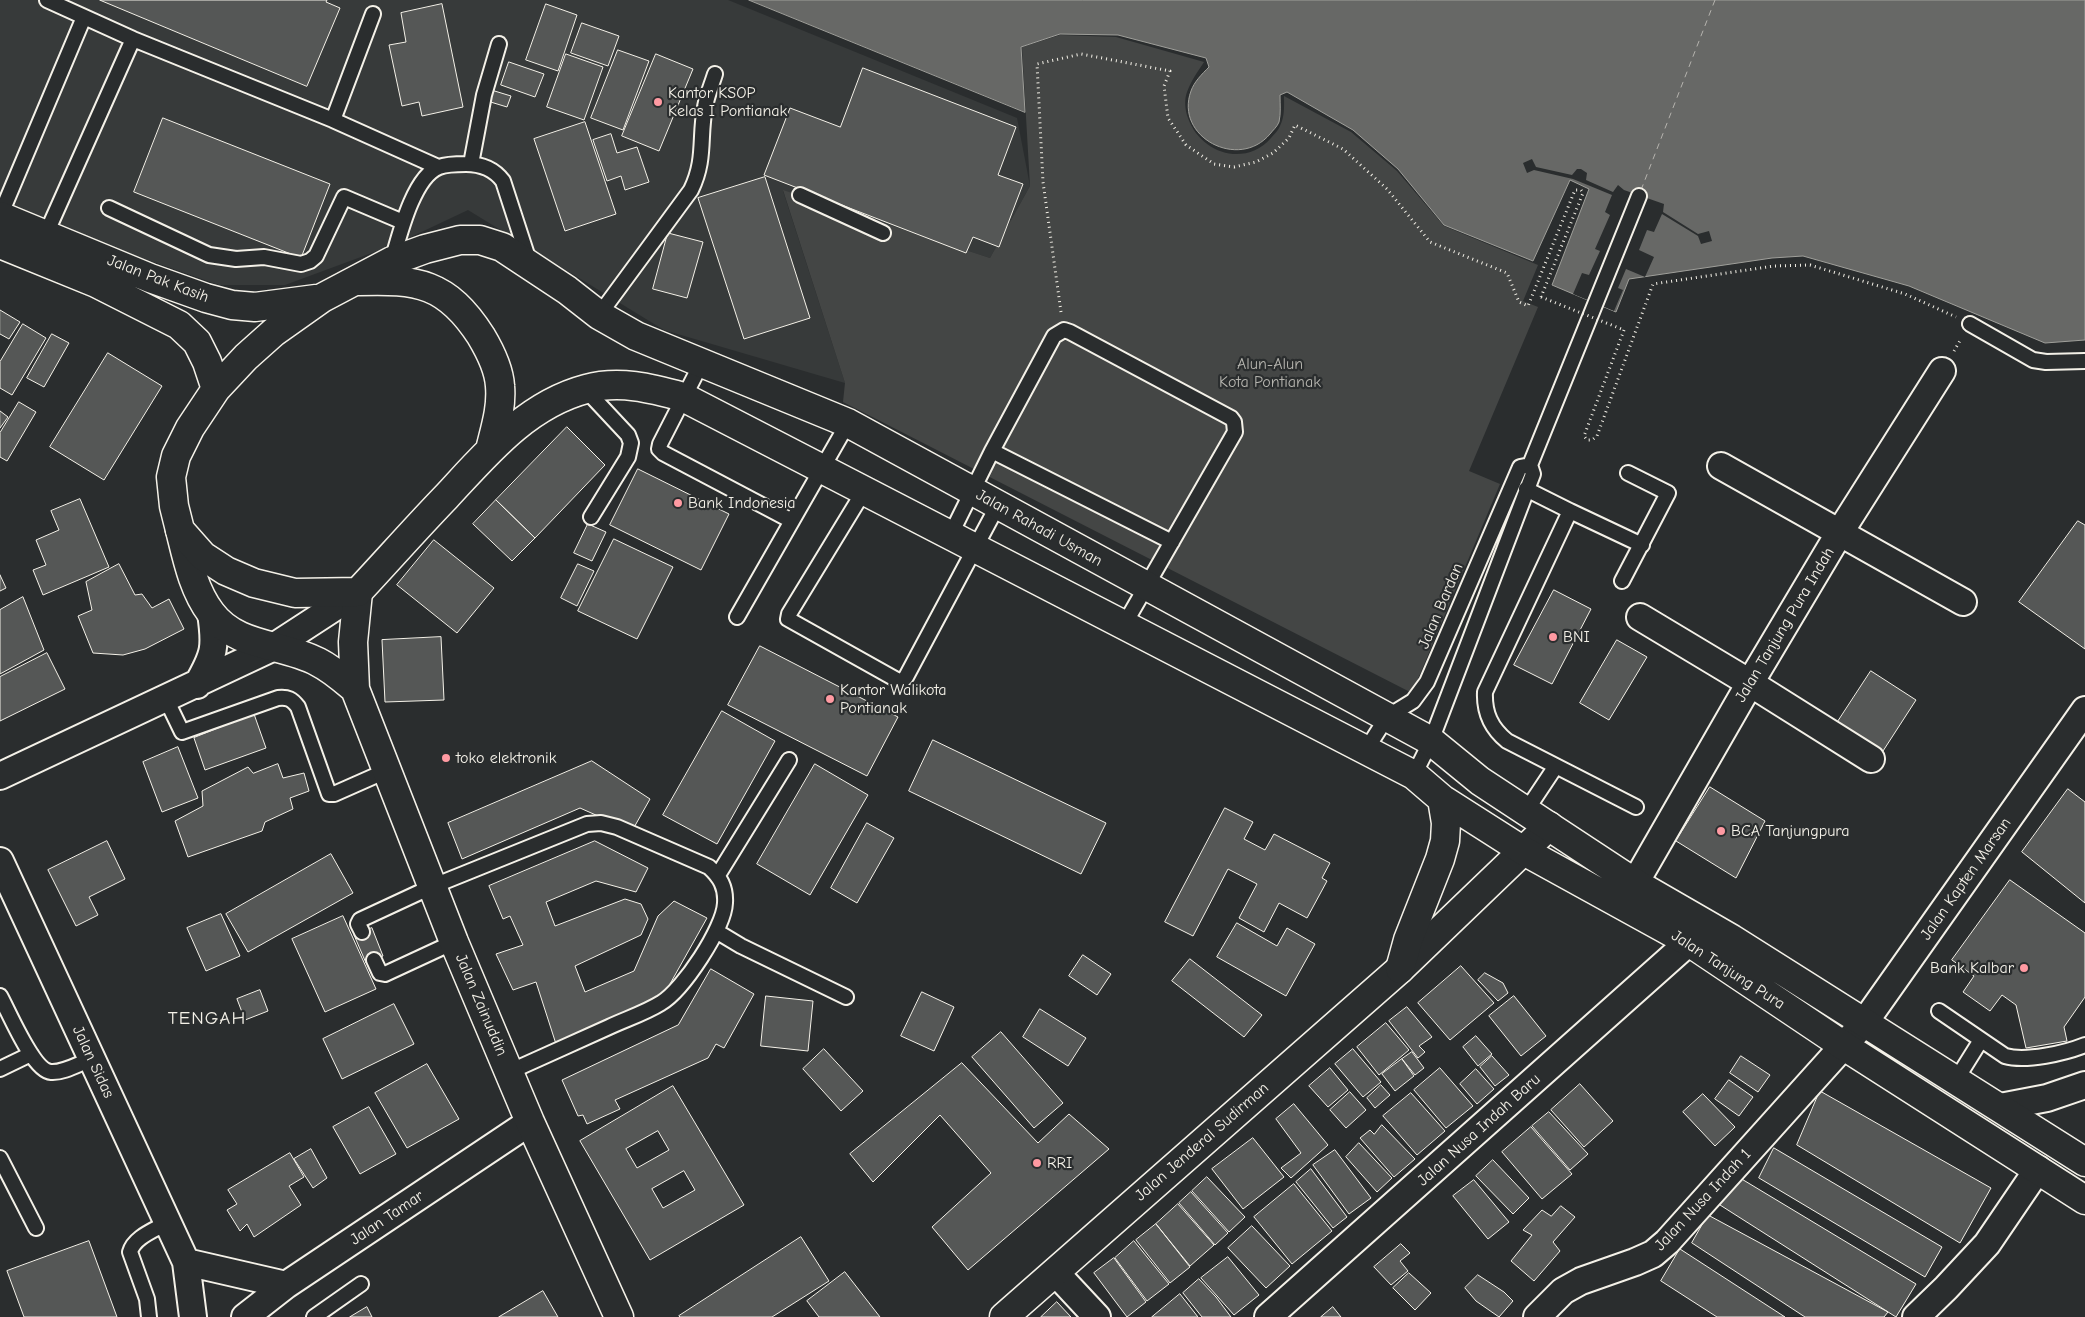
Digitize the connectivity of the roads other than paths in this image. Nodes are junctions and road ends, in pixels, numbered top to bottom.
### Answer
1 (47, 0) edge
2 (374, 14) dead end
3 (84, 17) junction
4 (133, 38) junction
5 (499, 44) dead end
6 (716, 74) dead end
7 (333, 120) junction
8 (471, 164) junction
9 (438, 167) junction
10 (800, 196) dead end
11 (1639, 196) dead end
12 (109, 208) dead end
13 (0, 216) edge
14 (403, 222) junction
15 (883, 233) dead end
16 (46, 234) junction
17 (0, 244) edge
18 (392, 261) junction
19 (530, 266) junction
20 (353, 282) junction
21 (322, 298) junction
22 (599, 315) junction
23 (1970, 324) road end
24 (2085, 361) edge
25 (702, 362) junction
26 (1942, 370) road end
27 (216, 389) junction
28 (586, 389) junction
29 (683, 397) junction
30 (848, 424) junction
31 (490, 450) junction
32 (992, 451) junction
33 (1530, 465) junction
34 (1721, 466) dead end
35 (823, 470) junction
36 (1628, 473) dead end
37 (1526, 490) junction
38 (864, 491) junction
39 (973, 492) junction
40 (998, 505) junction
41 (1570, 511) junction
42 (591, 517) dead end
43 (792, 521) junction
44 (180, 530) junction
45 (1840, 532) junction
46 (950, 536) junction
47 (1172, 542) junction
48 (1642, 545) junction
49 (976, 549) junction
50 (1622, 581) dead end
51 (1147, 586) junction
52 (358, 592) junction
53 (1962, 602) dead end
54 (211, 613) junction
55 (737, 617) dead end
56 (1640, 617) dead end
57 (1124, 625) junction
58 (272, 648) junction
59 (1750, 683) junction
60 (197, 685) junction
61 (355, 689) junction
62 (166, 699) junction
63 (2085, 710) edge
64 (1387, 717) junction
65 (1431, 741) junction
66 (1366, 750) junction
67 (1871, 759) dead end
68 (788, 760) dead end
69 (1556, 766) junction
70 (386, 772) junction
71 (1414, 775) junction
72 (0, 776) edge
73 (1442, 799) junction
74 (1636, 807) dead end
75 (1526, 811) junction
76 (1549, 826) junction
77 (1522, 850) junction
78 (0, 861) edge
79 (718, 875) junction
80 (1635, 883) junction
81 (431, 887) junction
82 (716, 931) junction
83 (362, 932) dead end
84 (454, 942) junction
85 (1689, 942) junction
86 (374, 960) dead end
87 (1400, 969) junction
88 (0, 996) edge
89 (846, 997) dead end
90 (1939, 1011) dead end
91 (1864, 1023) junction
92 (1981, 1040) junction
93 (2085, 1045) edge
94 (1844, 1046) junction
95 (31, 1054) junction
96 (92, 1058) junction
97 (0, 1069) edge
98 (509, 1072) junction
99 (1956, 1080) junction
100 (2085, 1085) edge
101 (2000, 1108) junction
102 (530, 1122) junction
103 (0, 1158) edge
104 (2085, 1162) edge
105 (2038, 1168) junction
106 (2085, 1200) edge
107 (168, 1222) junction
108 (36, 1228) dead end
109 (186, 1262) junction
110 (1055, 1272) junction
111 (361, 1284) dead end
112 (286, 1286) junction
113 (149, 1317) edge
114 (193, 1317) edge
115 (245, 1317) edge
116 (314, 1317) edge
117 (619, 1317) edge
118 (1004, 1317) edge
119 (1097, 1317) edge
120 (1268, 1317) edge
121 (1537, 1317) edge
122 (1916, 1317) edge

1 - 3 lane
2 - 7 lane
3 - 4 lane
3 - 13 lane
4 - 7 lane
4 - 16 lane
5 - 8 lane
6 - 22 lane
7 - 9 lane
8 - 9 lane
8 - 19 lane
9 - 14 lane
10 - 15 lane
11 - 33 lane, Jalan Bardan
12 - 14 lane
13 - 16 main road, Jalan Pak Kasih
14 - 18 lane
16 - 21 main road, Jalan Pak Kasih
17 - 27 main road, Jalan Pak Kasih
18 - 19 main road, Jalan Rahadi Usman
18 - 20 main road, Jalan Rahadi Usman
19 - 22 main road, Jalan Rahadi Usman
20 - 21 main road, Jalan Rahadi Usman
20 - 31 main road
21 - 27 main road, Jalan Zainuddin
22 - 25 main road, Jalan Rahadi Usman
23 - 24 lane
25 - 29 lane
25 - 30 main road, Jalan Rahadi Usman
26 - 45 street, Jalan Tanjung Pura Indah
27 - 44 main road, Jalan Zainuddin
28 - 29 main road
28 - 31 main road
28 - 42 lane
29 - 35 main road
29 - 43 lane
30 - 35 lane
30 - 39 main road, Jalan Rahadi Usman
31 - 52 main road
32 - 39 lane
32 - 47 lane
32 - 47 lane
33 - 37 lane, Jalan Bardan
33 - 64 lane, Jalan Bardan
34 - 45 street
35 - 38 main road
35 - 43 lane
36 - 48 lane
37 - 41 lane
37 - 65 lane, Jalan Bardan
38 - 46 main road
38 - 49 lane
39 - 40 main road, Jalan Rahadi Usman
39 - 46 lane
40 - 49 lane
40 - 51 main road, Jalan Rahadi Usman
41 - 48 lane
41 - 69 lane
43 - 55 lane
44 - 52 main road
44 - 54 main road, Jalan Zainuddin
45 - 53 street
45 - 59 street, Jalan Tanjung Pura Indah
46 - 49 main road
47 - 51 lane
48 - 50 lane
49 - 57 main road
51 - 57 lane
51 - 64 main road, Jalan Rahadi Usman
52 - 58 street
52 - 61 main road, Jalan Zainuddin
54 - 58 main road, Jalan Zainuddin
54 - 60 street
56 - 59 street
57 - 66 main road
58 - 60 street
58 - 61 main road, Jalan Zainuddin
59 - 67 street
59 - 80 street, Jalan Tanjung Pura Indah
60 - 62 street
61 - 70 main road, Jalan Zainuddin
62 - 70 lane
62 - 72 street
63 - 91 street, Jalan Kapten Marsan
64 - 65 main road, Jalan Rahadi Usman
64 - 66 lane, Jalan Bardan
65 - 71 lane, Jalan Bardan
65 - 75 main road, Jalan Tanjung Pura
66 - 71 main road, Jalan Tanjung Pura
68 - 79 lane
69 - 74 lane
69 - 75 lane
70 - 81 main road, Jalan Zainuddin
71 - 73 main road, Jalan Tanjung Pura
73 - 77 main road, Jalan Tanjung Pura
73 - 87 main road
75 - 76 main road, Jalan Tanjung Pura
76 - 77 main road, Jalan Jenderal Sudirman
76 - 80 main road, Jalan Tanjung Pura
77 - 85 main road, Jalan Tanjung Pura
77 - 87 main road, Jalan Jenderal Sudirman
78 - 96 street, Jalan Sidas
79 - 81 lane
79 - 82 lane
80 - 91 main road, Jalan Tanjung Pura
81 - 83 lane
81 - 84 main road, Jalan Zainuddin
82 - 89 lane
82 - 98 lane
84 - 86 lane
84 - 98 main road, Jalan Zainuddin
85 - 94 main road, Jalan Tanjung Pura
85 - 120 street, Jalan Nusa Indah Baru
87 - 110 main road, Jalan Jenderal Sudirman
88 - 95 lane
90 - 92 lane
91 - 94 street, Jalan Kapten Marsan
91 - 99 main road, Jalan Tanjung Pura
92 - 93 lane
92 - 99 lane
94 - 105 main road, Jalan Tanjung Pura
94 - 121 street, Jalan Nusa Indah 1
95 - 96 lane
95 - 97 lane
96 - 107 street, Jalan Sidas
98 - 102 main road, Jalan Zainuddin
99 - 101 main road, Jalan Tanjung Pura
100 - 101 street
101 - 104 main road, Jalan Tanjung Pura
102 - 112 street, Jalan Tamar
102 - 117 main road, Jalan Zainuddin
103 - 108 lane
105 - 106 main road, Jalan Tanjung Pura
105 - 122 street
107 - 109 street, Jalan Sidas
107 - 113 lane
109 - 112 street
109 - 114 street, Jalan Sidas
110 - 118 main road, Jalan Jenderal Sudirman
110 - 119 street
111 - 116 lane
112 - 115 street, Jalan Tamar

